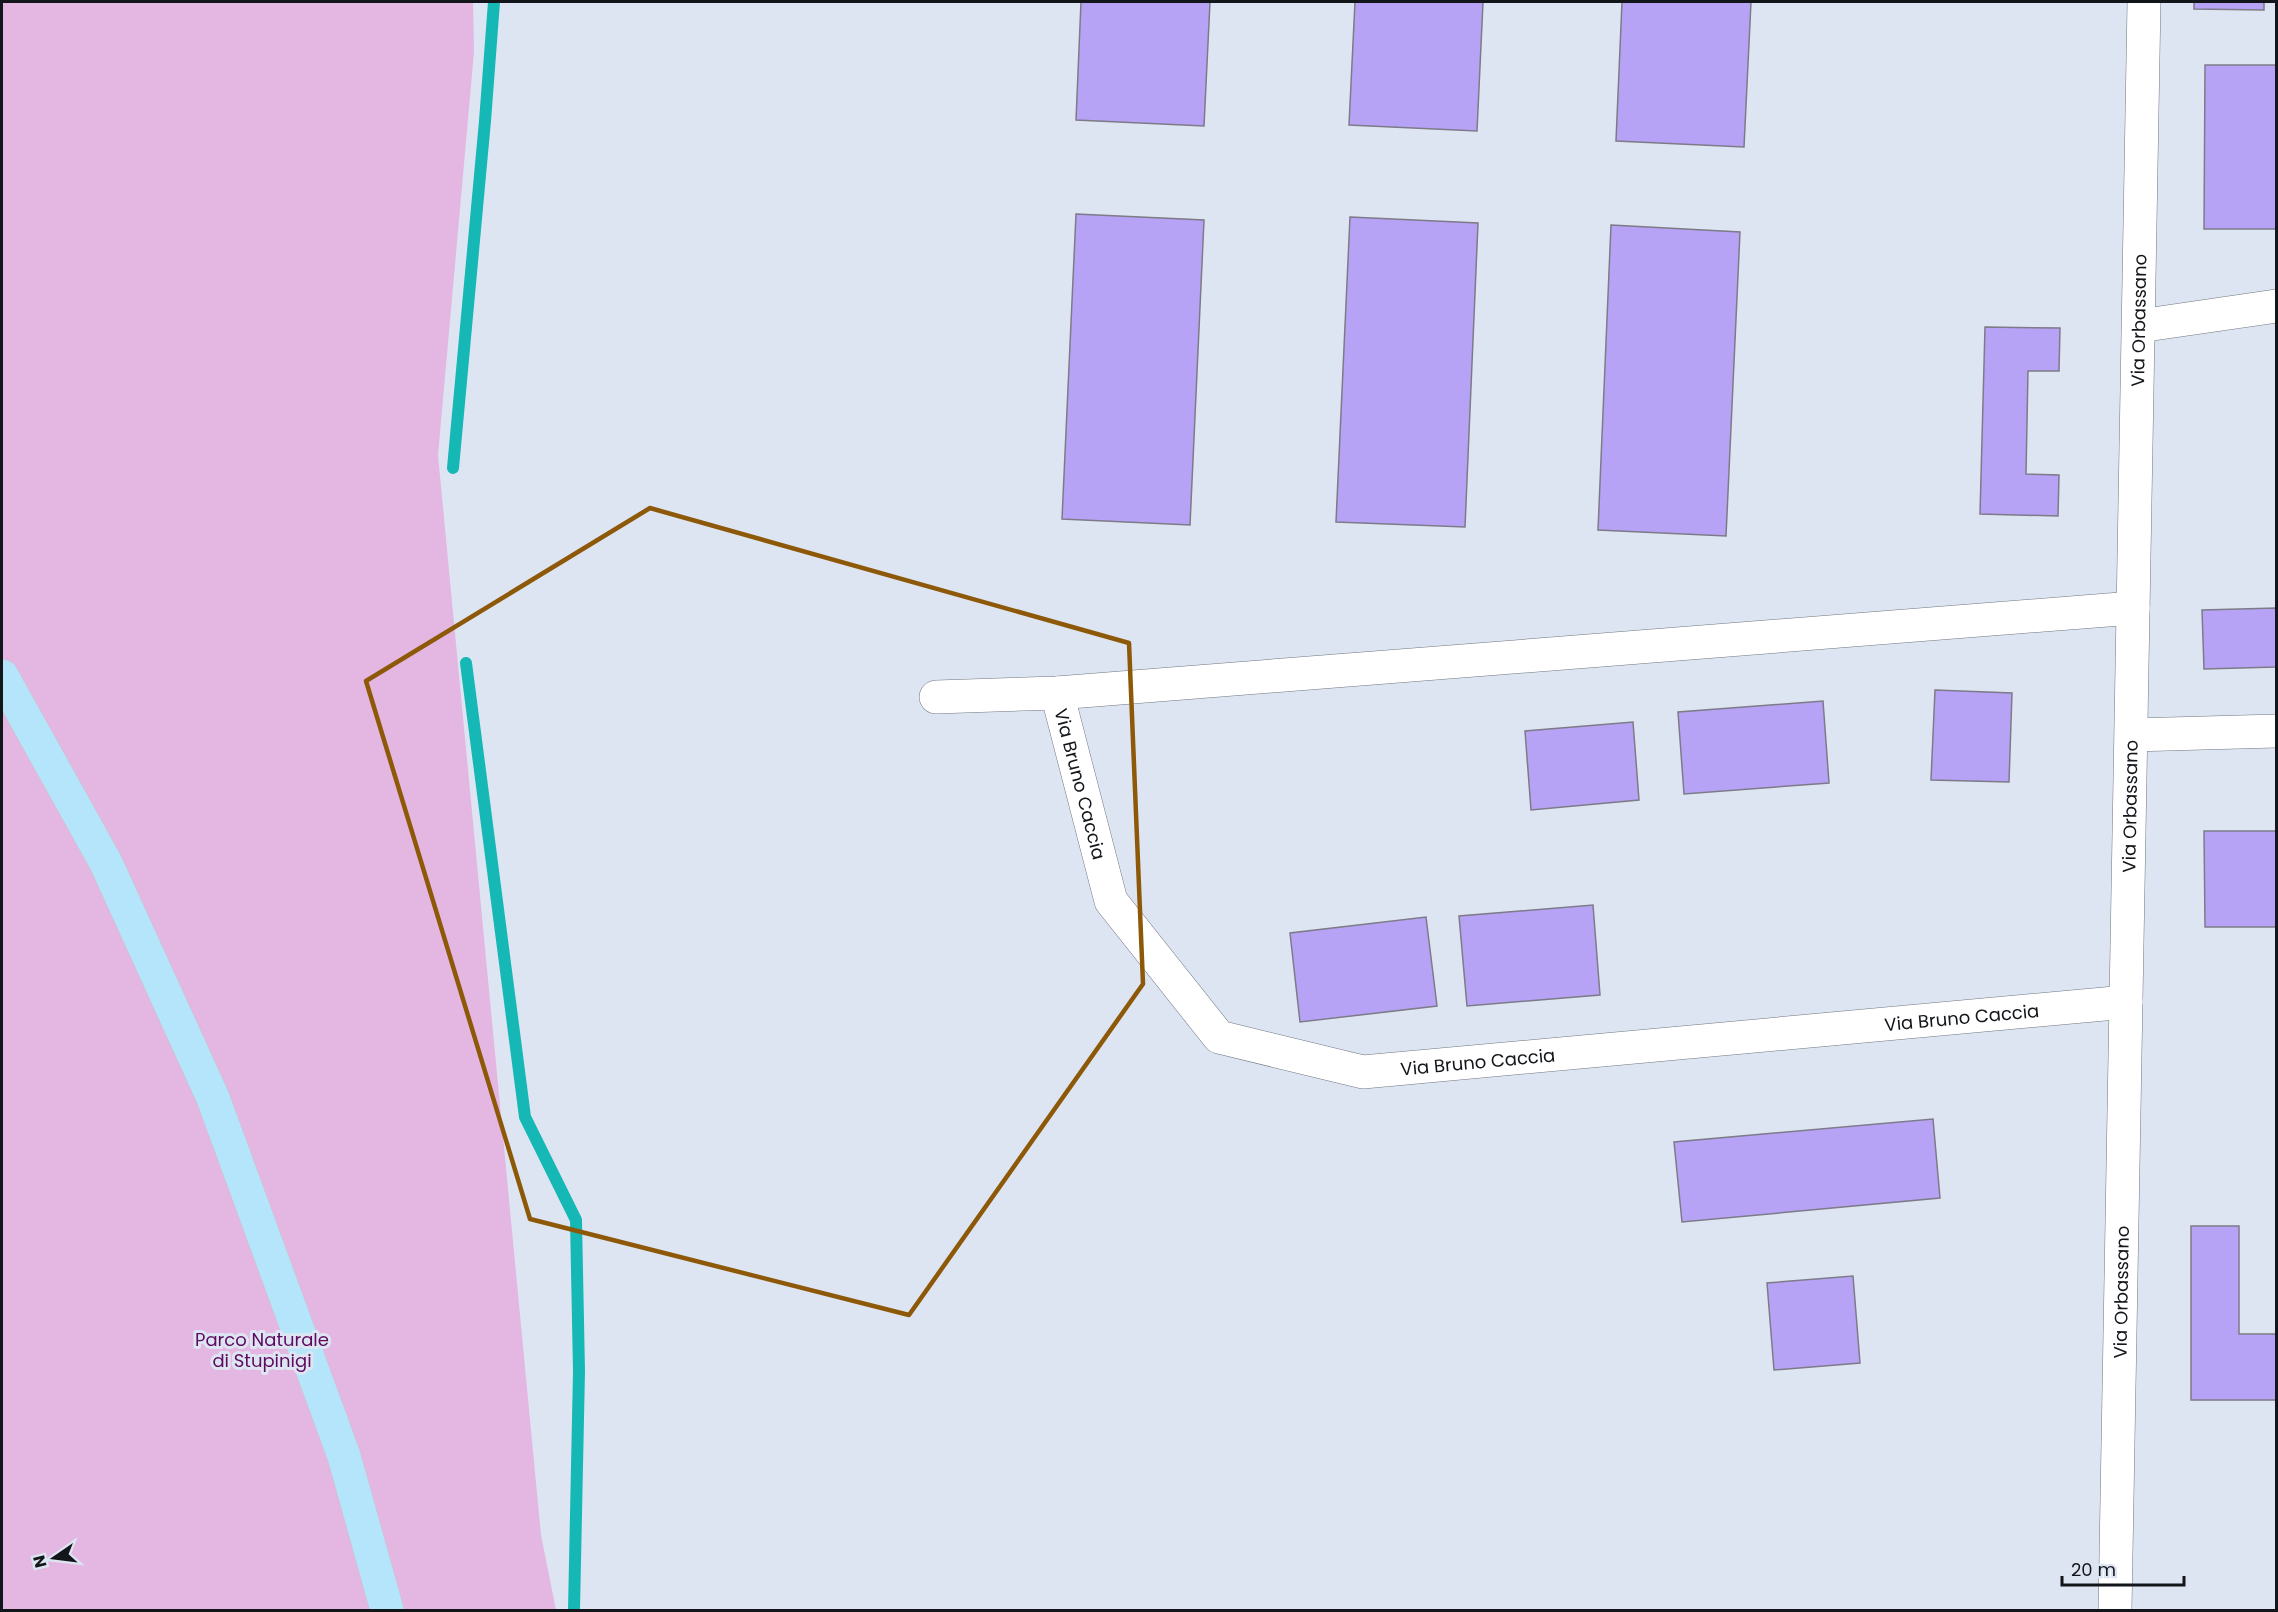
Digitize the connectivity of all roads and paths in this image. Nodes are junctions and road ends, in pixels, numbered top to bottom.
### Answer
1 (2144, 2) edge
2 (2277, 306) edge
3 (2139, 326) junction
4 (2133, 608) junction
5 (2, 676) edge
6 (1057, 693) junction
7 (936, 697) dead end
8 (2277, 731) edge
9 (2132, 735) junction
10 (2127, 1002) junction
11 (387, 1611) edge
12 (2115, 1611) edge

1 - 3 street, Via Orbassano
2 - 3 street
3 - 4 street, Via Orbassano
4 - 6 street
4 - 9 street, Via Orbassano
5 - 11 main road
6 - 7 street
6 - 10 street, Via Bruno Caccia
8 - 9 street
9 - 10 street, Via Orbassano
10 - 12 street, Via Orbassano

